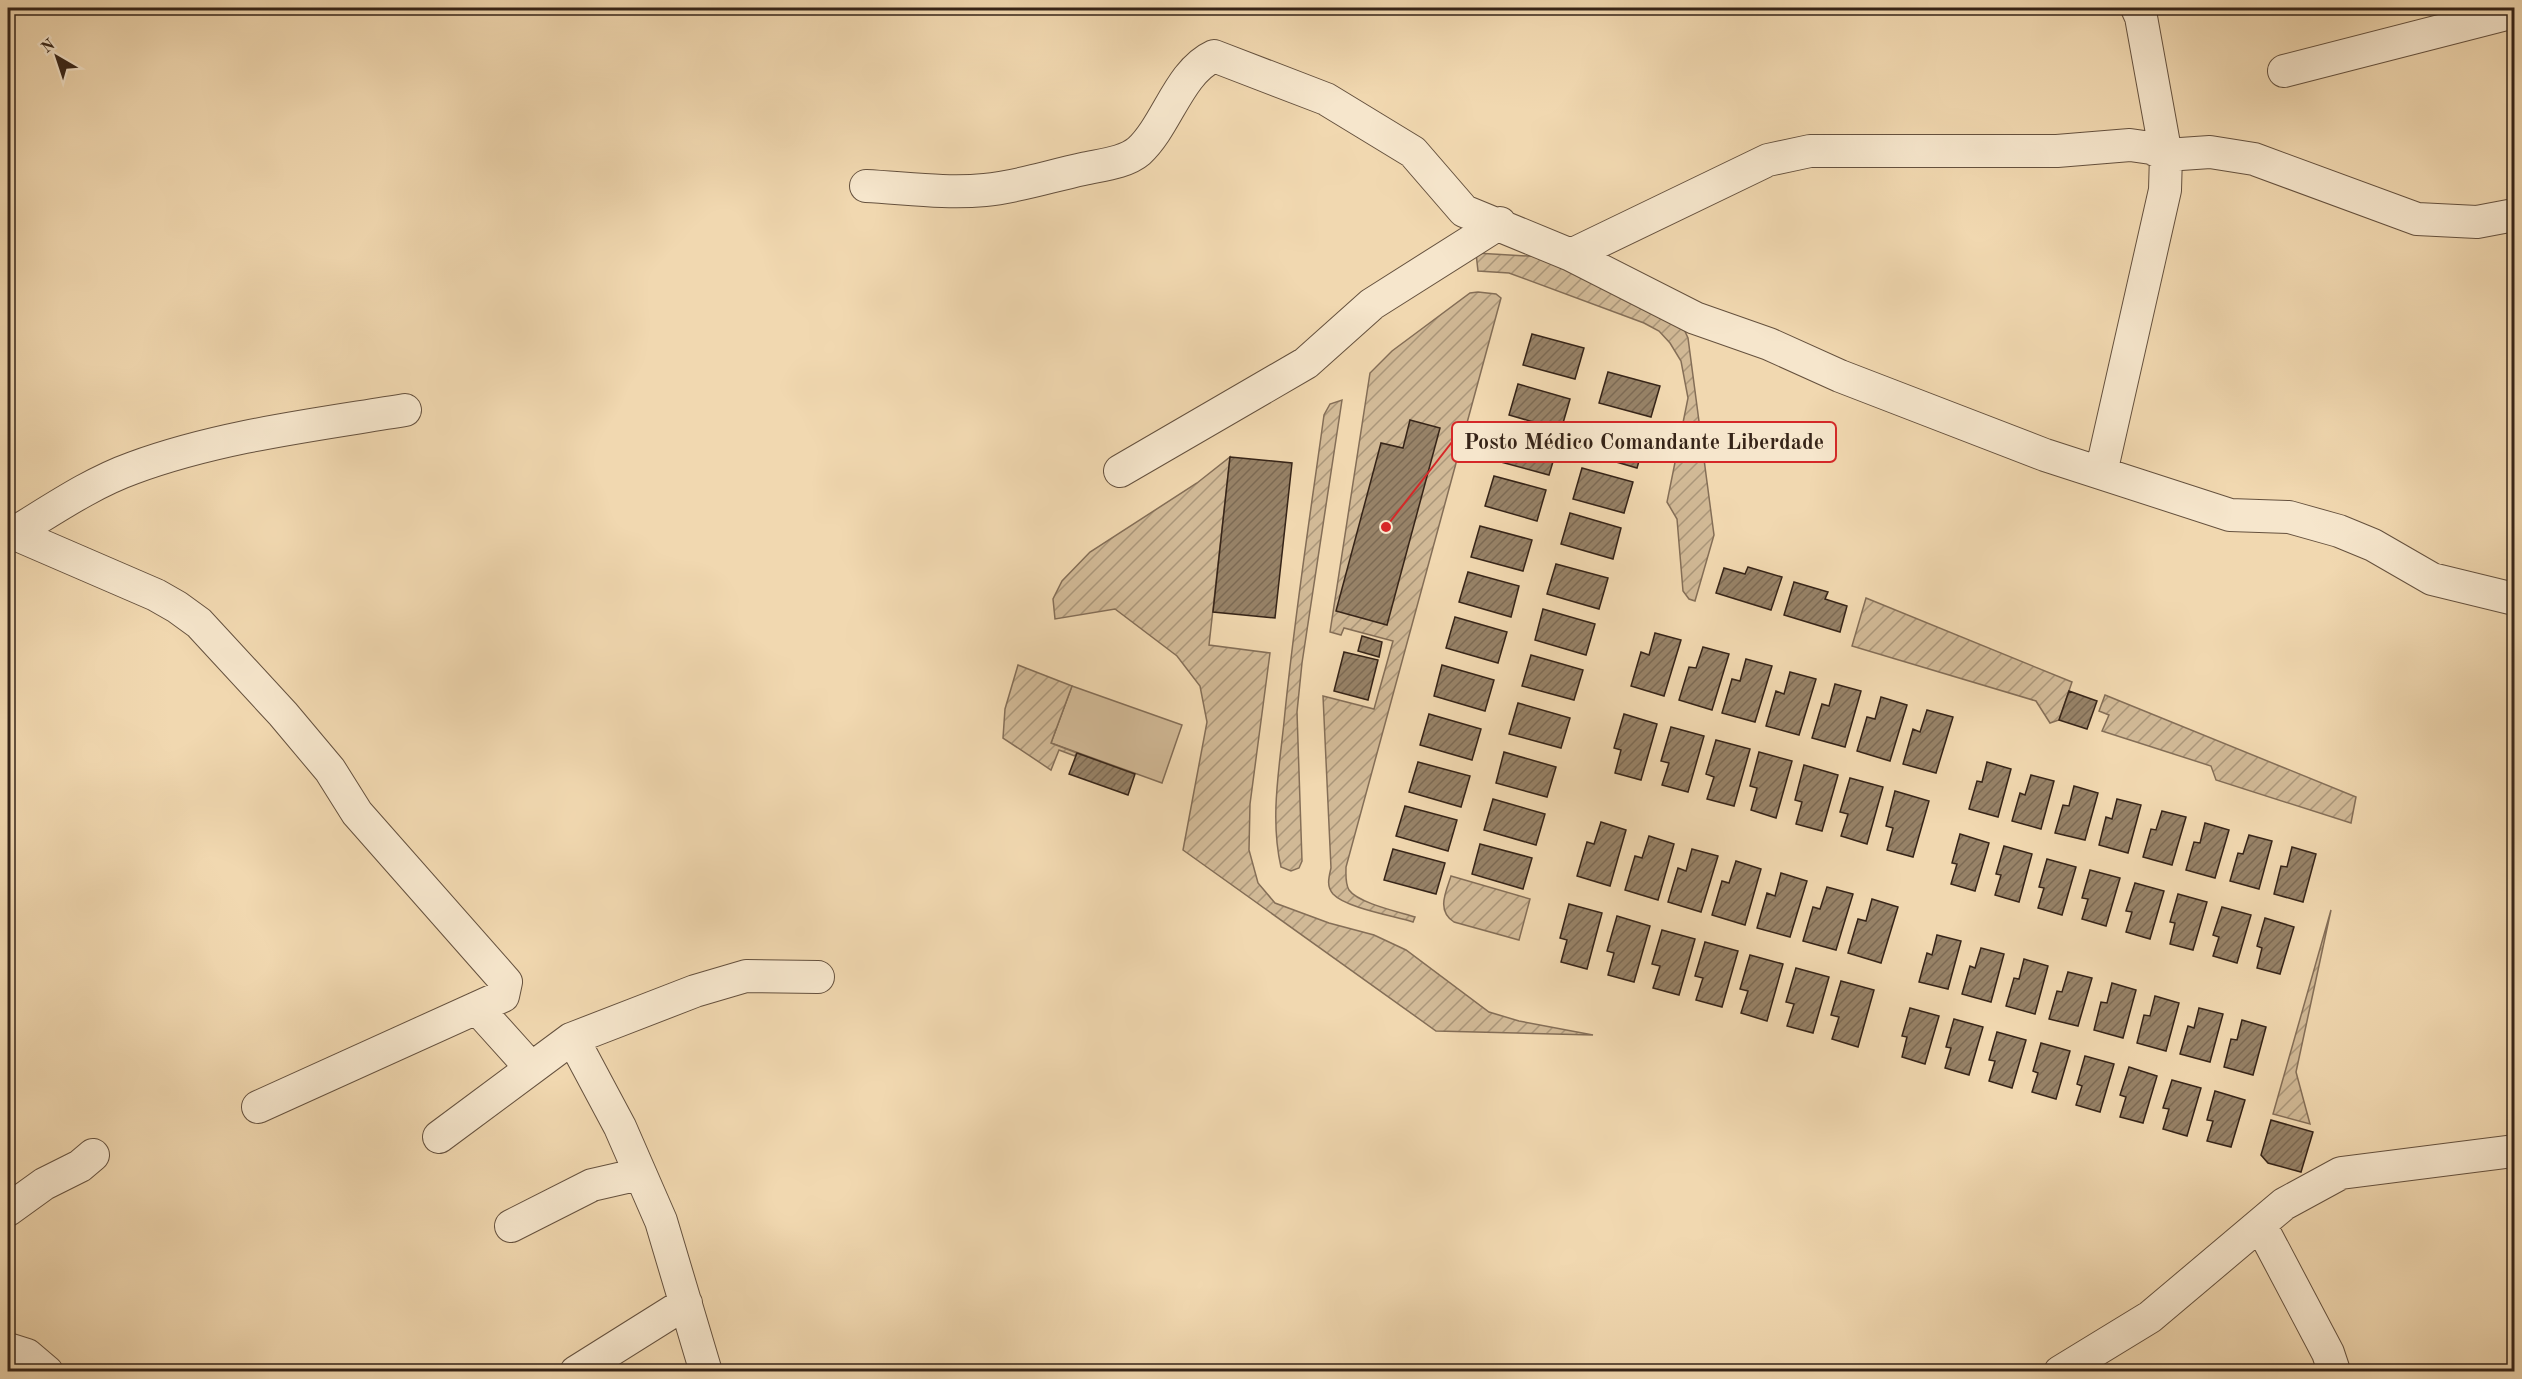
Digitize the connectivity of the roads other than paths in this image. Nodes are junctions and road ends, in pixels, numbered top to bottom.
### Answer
1 (2137, 8) edge
2 (2514, 12) edge
3 (2284, 71) dead end
4 (2166, 155) junction
5 (866, 186) dead end
6 (2514, 215) edge
7 (1500, 224) junction
8 (1571, 255) junction
9 (405, 410) dead end
10 (1120, 471) dead end
11 (2101, 473) junction
12 (10, 532) edge
13 (2514, 599) edge
14 (818, 977) dead end
15 (477, 1008) junction
16 (571, 1039) junction
17 (531, 1068) junction
18 (258, 1107) dead end
19 (439, 1137) dead end
20 (2514, 1151) edge
21 (93, 1155) dead end
22 (640, 1174) junction
23 (8, 1210) edge
24 (511, 1226) dead end
25 (2261, 1226) junction
26 (686, 1303) junction
27 (8, 1350) edge
28 (47, 1371) edge
29 (576, 1371) edge
30 (706, 1371) edge
31 (2060, 1371) edge
32 (2331, 1371) edge

1 - 4 street
2 - 3 street
4 - 6 street
4 - 8 street
4 - 11 street
5 - 7 street
7 - 8 street
7 - 10 street
8 - 11 street
9 - 12 street
11 - 13 street
12 - 15 street
14 - 16 street
15 - 17 street
15 - 18 street
16 - 17 street
16 - 22 street
17 - 19 street
20 - 25 street
21 - 23 street
22 - 24 street
22 - 26 street
25 - 31 street
25 - 32 street
26 - 29 street
26 - 30 street
27 - 28 street

